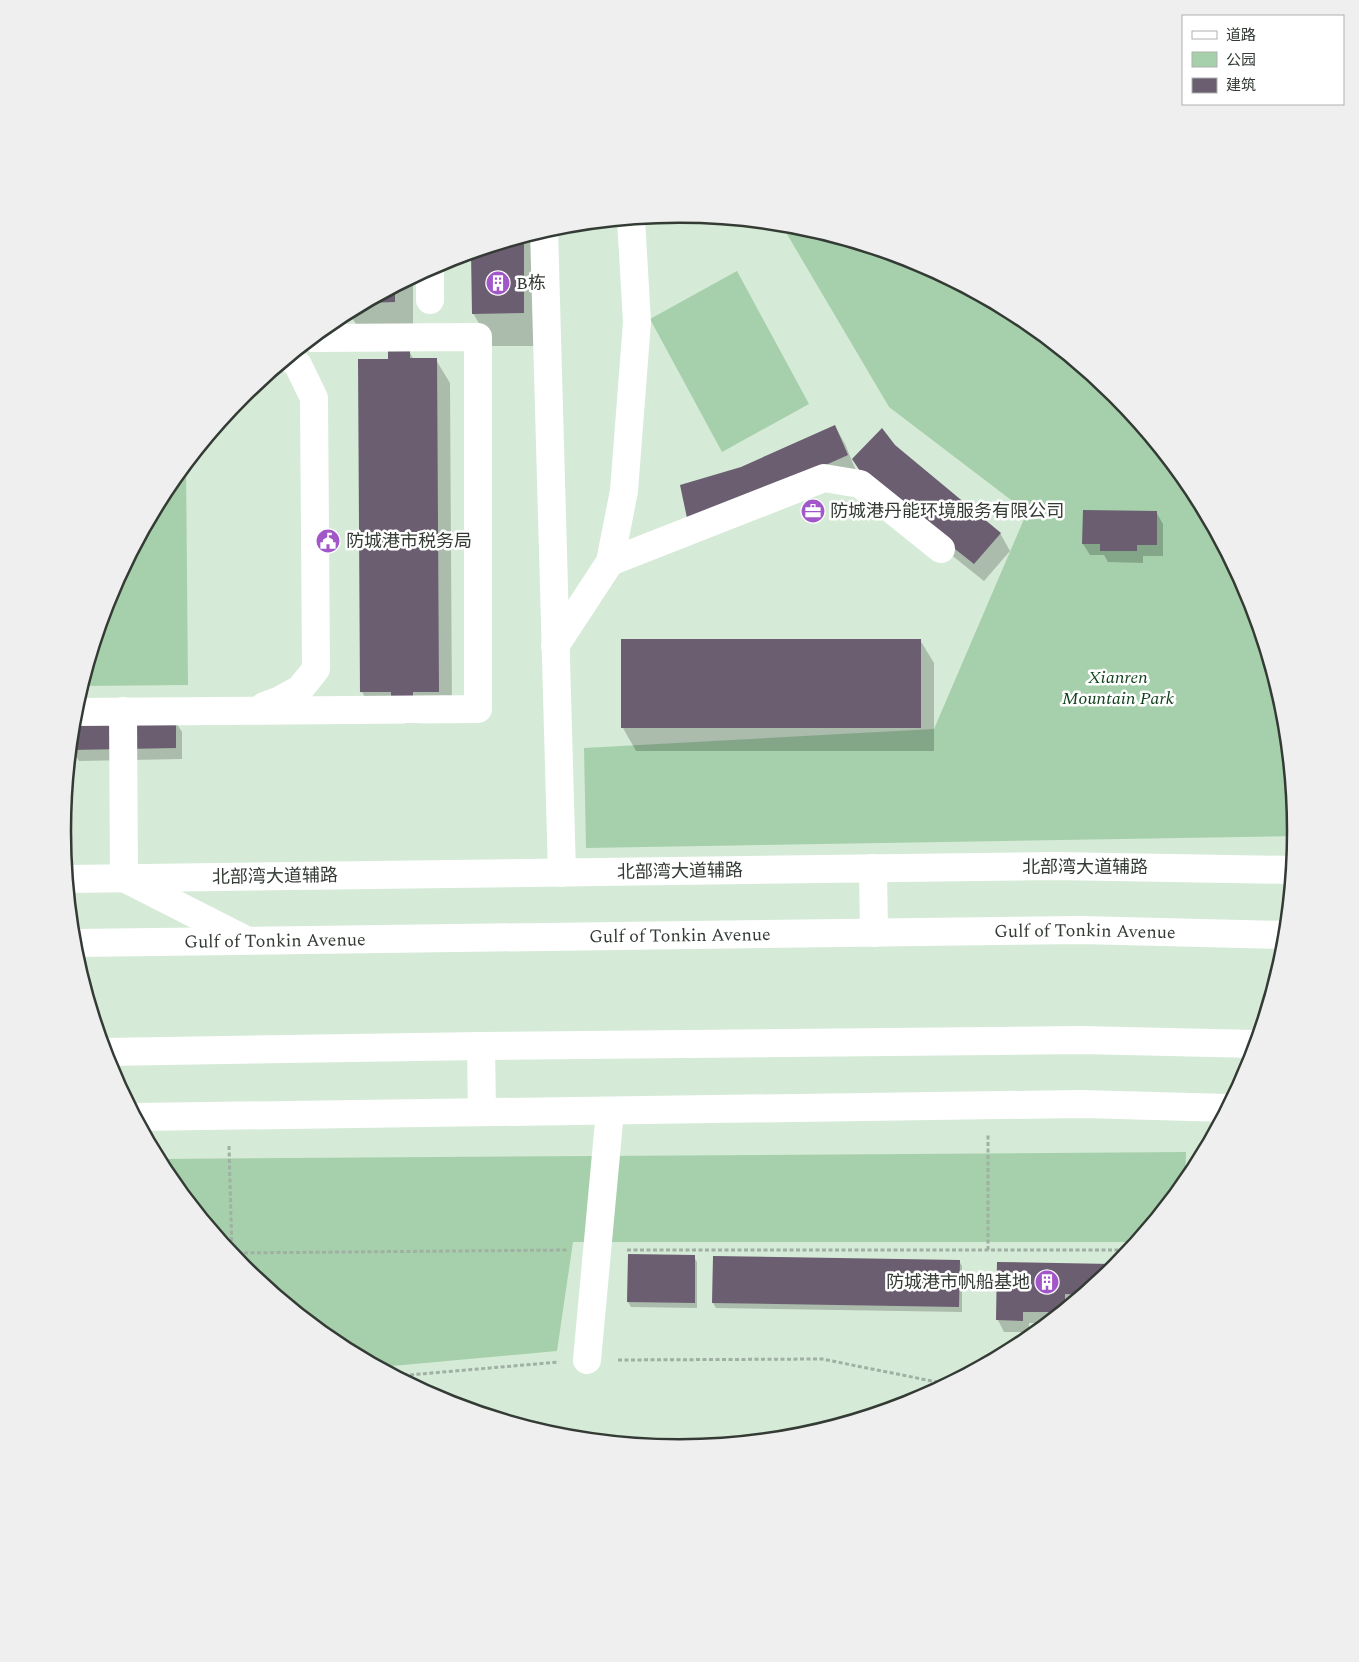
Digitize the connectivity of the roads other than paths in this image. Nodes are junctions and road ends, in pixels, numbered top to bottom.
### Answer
1 (631, 225) edge
2 (544, 238) edge
3 (430, 276) edge
4 (430, 300) dead end
5 (323, 338) edge
6 (294, 361) edge
7 (941, 549) dead end
8 (610, 562) junction
9 (555, 646) junction
10 (251, 710) junction
11 (123, 711) junction
12 (83, 712) edge
13 (873, 868) junction
14 (1286, 870) edge
15 (562, 873) junction
16 (124, 878) junction
17 (74, 879) edge
18 (874, 933) junction
19 (1279, 934) edge
20 (248, 941) junction
21 (82, 944) edge
22 (1249, 1044) edge
23 (481, 1046) junction
24 (113, 1052) edge
25 (1221, 1108) edge
26 (610, 1111) junction
27 (482, 1112) junction
28 (143, 1117) edge
29 (588, 1360) road end

1 - 8 main road
2 - 9 main road
3 - 4 main road
5 - 10 main road
6 - 10 main road
7 - 8 main road
8 - 9 main road
9 - 15 main road
10 - 11 main road
11 - 12 main road
11 - 16 main road
13 - 14 main road, 北部湾大道辅路
13 - 15 main road, 北部湾大道辅路
13 - 18 main road
15 - 16 main road, 北部湾大道辅路
16 - 17 main road, 北部湾大道辅路
16 - 20 main road
18 - 19 main road, Gulf of Tonkin Avenue
18 - 20 main road, Gulf of Tonkin Avenue
20 - 21 main road, Gulf of Tonkin Avenue
22 - 23 main road
23 - 24 main road
23 - 27 main road
25 - 26 main road
26 - 27 main road
26 - 29 main road
27 - 28 main road

